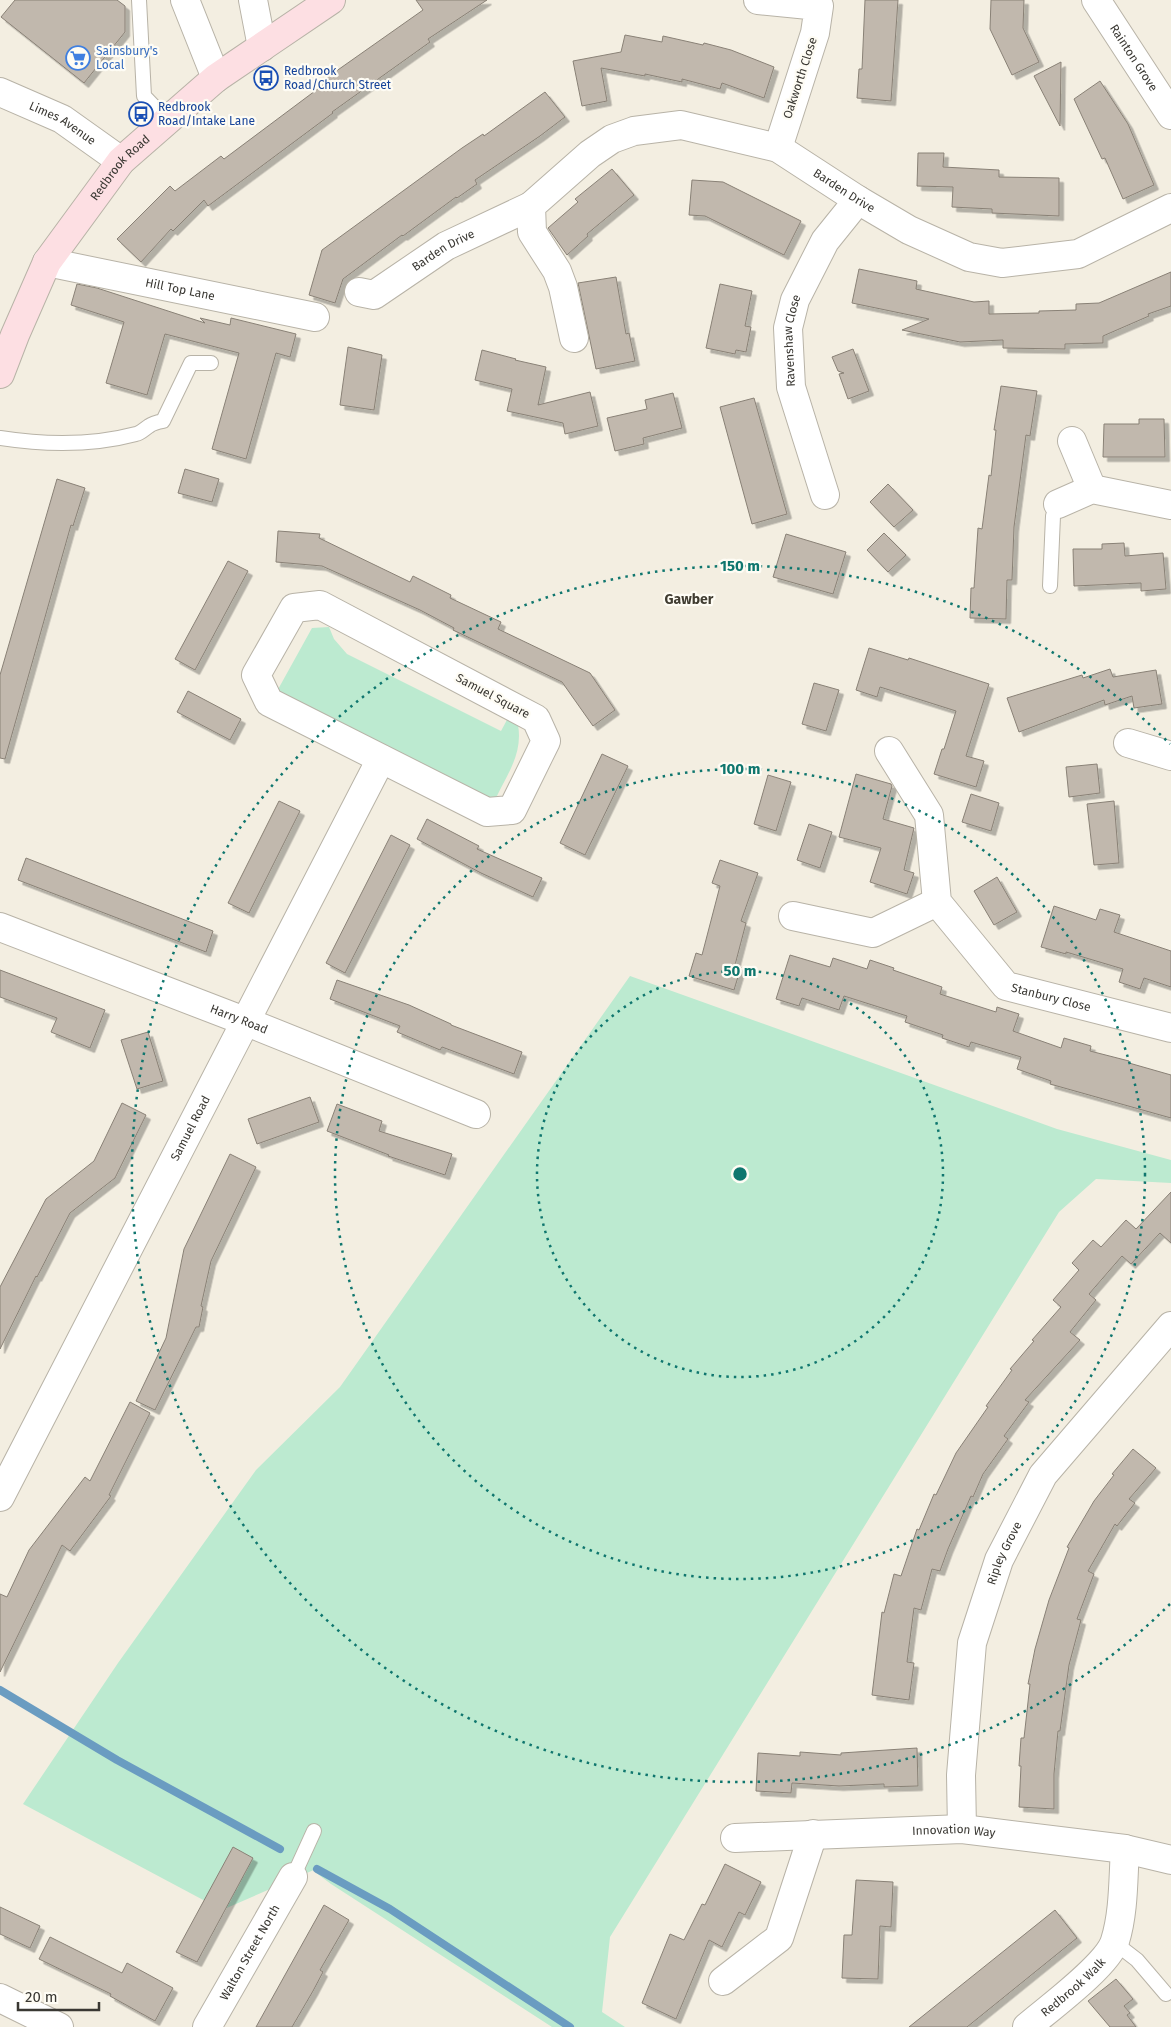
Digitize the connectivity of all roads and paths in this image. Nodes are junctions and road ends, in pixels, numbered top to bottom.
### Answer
1 (139, 0) edge
2 (185, 0) edge
3 (253, 0) edge
4 (332, 0) edge
5 (758, 0) edge
6 (1096, 0) edge
7 (819, 3) edge
8 (262, 47) junction
9 (216, 78) junction
10 (0, 92) edge
11 (1171, 115) edge
12 (167, 120) junction
13 (778, 148) junction
14 (122, 161) junction
15 (858, 200) junction
16 (530, 206) junction
17 (1171, 208) edge
18 (47, 262) junction
19 (359, 292) dead end
20 (315, 317) dead end
21 (574, 338) dead end
22 (211, 364) dead end
23 (0, 374) edge
24 (0, 438) edge
25 (1072, 440) dead end
26 (1092, 489) junction
27 (825, 495) dead end
28 (1058, 504) joint
29 (1171, 505) edge
30 (1050, 586) dead end
31 (1128, 743) dead end
32 (889, 751) dead end
33 (1171, 756) edge
34 (381, 759) junction
35 (937, 902) junction
36 (793, 916) dead end
37 (0, 927) edge
38 (247, 1022) junction
39 (1171, 1028) edge
40 (476, 1114) dead end
41 (1171, 1326) edge
42 (0, 1497) edge
43 (962, 1829) junction
44 (314, 1831) dead end
45 (813, 1834) junction
46 (735, 1838) dead end
47 (1125, 1849) junction
48 (1171, 1860) edge
49 (293, 1877) joint
50 (1115, 1942) junction
51 (723, 1981) dead end
52 (1166, 1994) dead end
53 (0, 1998) edge
54 (59, 2027) edge
55 (207, 2027) edge
56 (1027, 2027) edge

1 - 12 lane
2 - 9 street
3 - 8 street
4 - 8 street, Redbrook Road
5 - 7 street, Oakworth Close
6 - 11 street, Rainton Grove
7 - 13 street, Oakworth Close
8 - 9 street, Redbrook Road
9 - 12 street, Redbrook Road
10 - 14 street, Limes Avenue
12 - 14 street, Redbrook Road
13 - 15 street, Barden Drive
13 - 16 street, Barden Drive
14 - 18 street, Redbrook Road
15 - 17 street, Barden Drive
15 - 27 street, Ravenshaw Close
16 - 19 street, Barden Drive
16 - 21 street
18 - 20 street, Hill Top Lane
18 - 23 street, Redbrook Road
22 - 24 lane
25 - 26 street
26 - 28 street
26 - 29 street
28 - 30 lane
31 - 33 street
32 - 35 street
34 - 34 street, Samuel Square
34 - 38 street, Samuel Road
35 - 36 street
35 - 39 street, Stanbury Close
37 - 38 street, Harry Road
38 - 40 street, Harry Road
38 - 42 street, Samuel Road
41 - 43 street, Ripley Grove
43 - 45 street, Innovation Way
43 - 47 street, Innovation Way
44 - 49 lane
45 - 46 street, Innovation Way
45 - 51 street
47 - 48 street, Innovation Way
47 - 50 street, Redbrook Walk
49 - 55 street, Walton Street North
50 - 52 lane
50 - 56 street, Redbrook Walk
53 - 54 street

